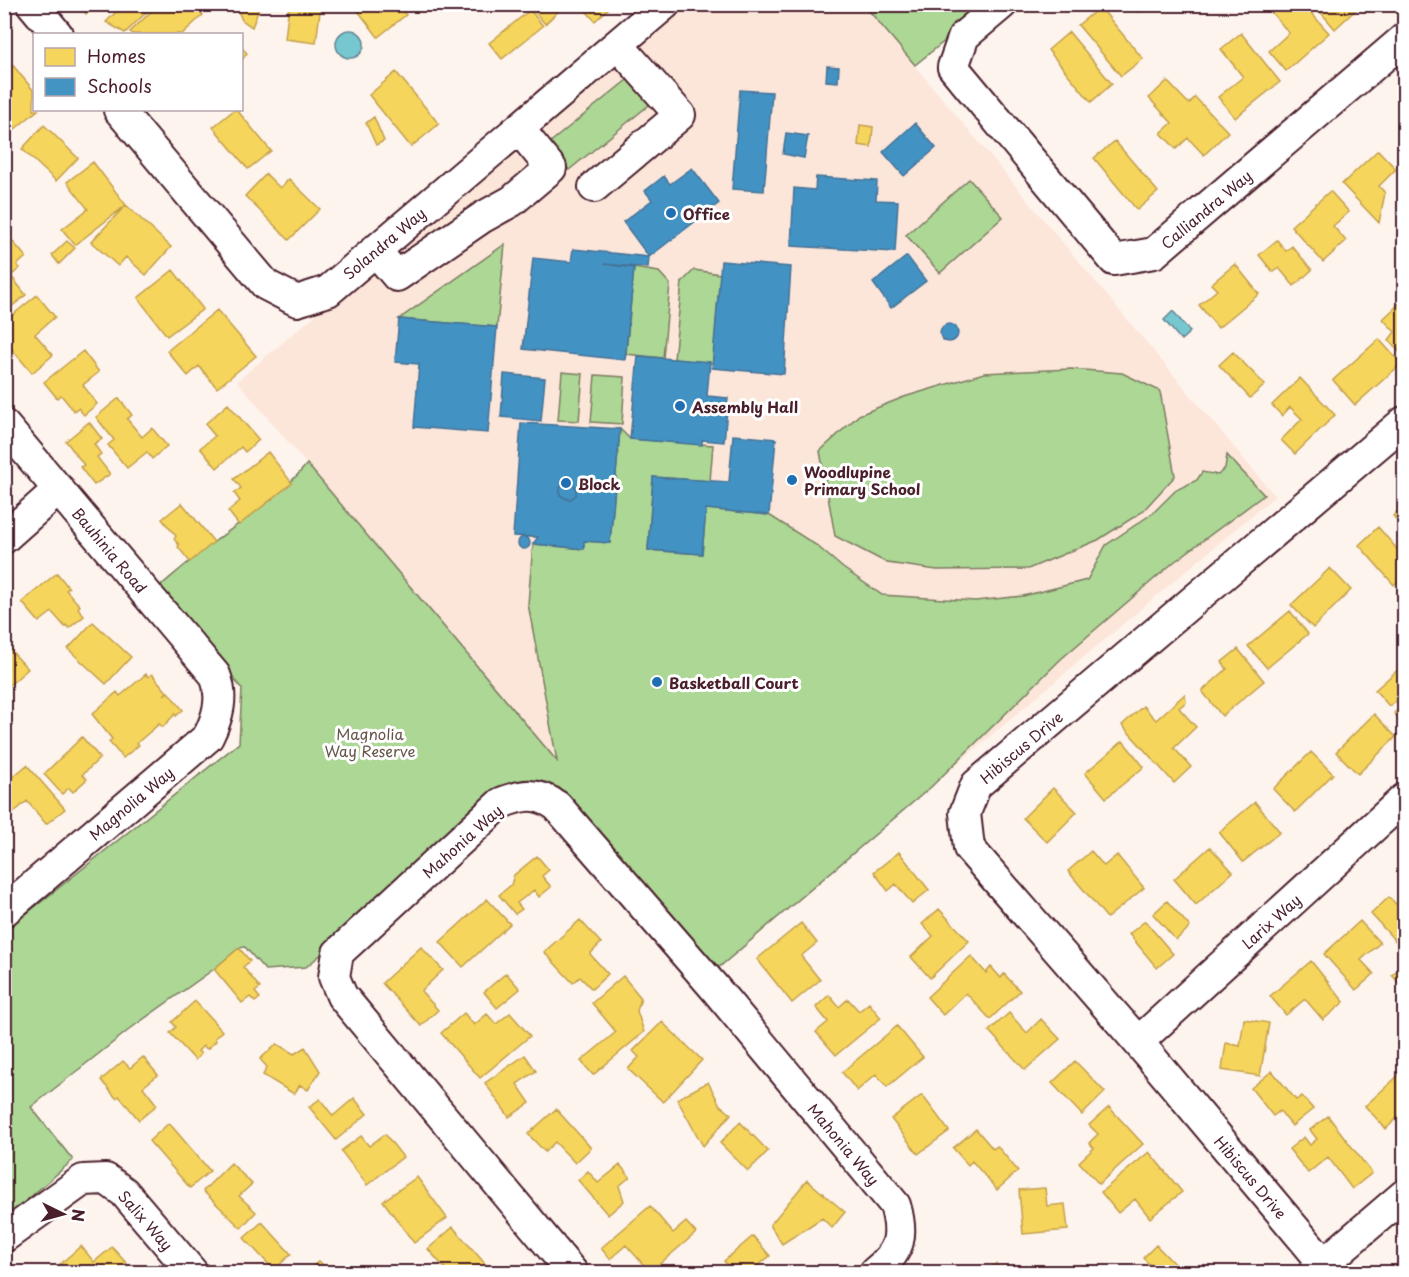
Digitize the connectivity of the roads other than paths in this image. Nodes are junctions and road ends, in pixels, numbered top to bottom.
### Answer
1 (32, 4) edge
2 (665, 4) edge
3 (1002, 4) edge
4 (56, 33) edge
5 (1404, 39) edge
6 (618, 45) junction
7 (120, 111) edge
8 (519, 129) junction
9 (594, 187) dead end
10 (375, 250) junction
11 (1404, 422) edge
12 (4, 425) edge
13 (59, 489) junction
14 (4, 538) edge
15 (215, 675) joint
16 (1404, 799) edge
17 (4, 911) edge
18 (1138, 1042) junction
19 (1404, 1195) edge
20 (1404, 1215) edge
21 (4, 1238) edge
22 (1326, 1270) edge
23 (192, 1272) edge
24 (572, 1272) edge
25 (875, 1272) edge

1 - 4 street
2 - 6 street, Solandra Way
3 - 5 street, Calliandra Way
6 - 8 street, Solandra Way
6 - 9 street
7 - 10 street, Solandra Way
8 - 10 street, Solandra Way
8 - 10 street
11 - 18 street, Hibiscus Drive
12 - 13 street, Bauhinia Road
13 - 14 street
13 - 15 street, Bauhinia Road
15 - 17 street, Magnolia Way
16 - 18 street, Larix Way
18 - 22 street, Hibiscus Drive
19 - 22 street
20 - 22 street
21 - 23 street, Salix Way
24 - 25 street, Mahonia Way

